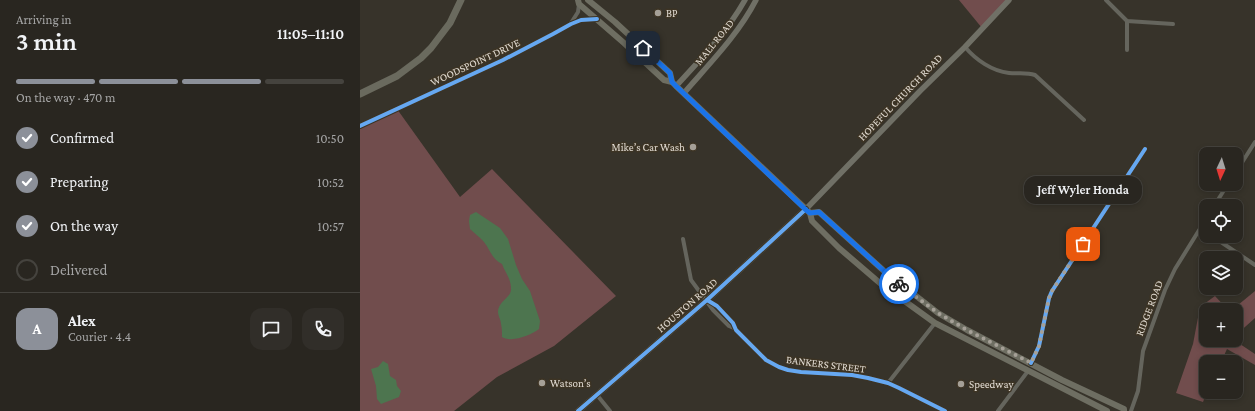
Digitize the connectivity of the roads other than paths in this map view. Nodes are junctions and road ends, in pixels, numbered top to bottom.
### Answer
1 (461, 0) edge
2 (590, 0) edge
3 (745, 0) edge
4 (756, 0) edge
5 (1010, 0) edge
6 (1109, 1) edge
7 (579, 2) edge
8 (597, 19) junction
9 (1127, 20) junction
10 (571, 24) junction
11 (1173, 24) dead end
12 (965, 47) junction
13 (1127, 50) dead end
14 (674, 84) junction
15 (684, 93) junction
16 (360, 94) edge
17 (1084, 120) dead end
18 (360, 126) edge
19 (1255, 142) edge
20 (1144, 149) dead end
21 (1243, 161) edge
22 (808, 211) junction
23 (1199, 230) edge
24 (683, 238) dead end
25 (1222, 243) edge
26 (1255, 265) edge
27 (707, 300) junction
28 (934, 323) junction
29 (1031, 363) junction
30 (1028, 371) junction
31 (888, 383) junction
32 (597, 395) junction
33 (578, 411) edge
34 (610, 411) edge
35 (945, 411) edge
36 (998, 411) edge
37 (1107, 411) edge
38 (1124, 411) edge
39 (1131, 411) edge

1 - 16 highway
2 - 14 main road
3 - 14 main road, MALL ROAD
4 - 15 main road, MALL ROAD
5 - 12 main road, HOPEFUL CHURCH ROAD
6 - 9 street
7 - 8 main road
7 - 10 street
8 - 10 street, WOODSPOINT DRIVE
8 - 14 main road
9 - 11 street
9 - 13 street
10 - 18 street, WOODSPOINT DRIVE
12 - 17 street
12 - 22 main road, HOPEFUL CHURCH ROAD
14 - 15 main road
15 - 22 main road
19 - 21 street
20 - 29 street
22 - 27 main road, HOUSTON ROAD
22 - 28 main road
22 - 29 main road
23 - 39 street, RIDGE ROAD
24 - 27 street, BANKERS STREET
25 - 26 street
27 - 31 street, BANKERS STREET
27 - 32 main road, HOUSTON ROAD
28 - 30 main road
28 - 31 street
29 - 38 main road
30 - 36 street
30 - 37 main road
31 - 35 street, BANKERS STREET
32 - 33 main road, HOUSTON ROAD
32 - 34 street

